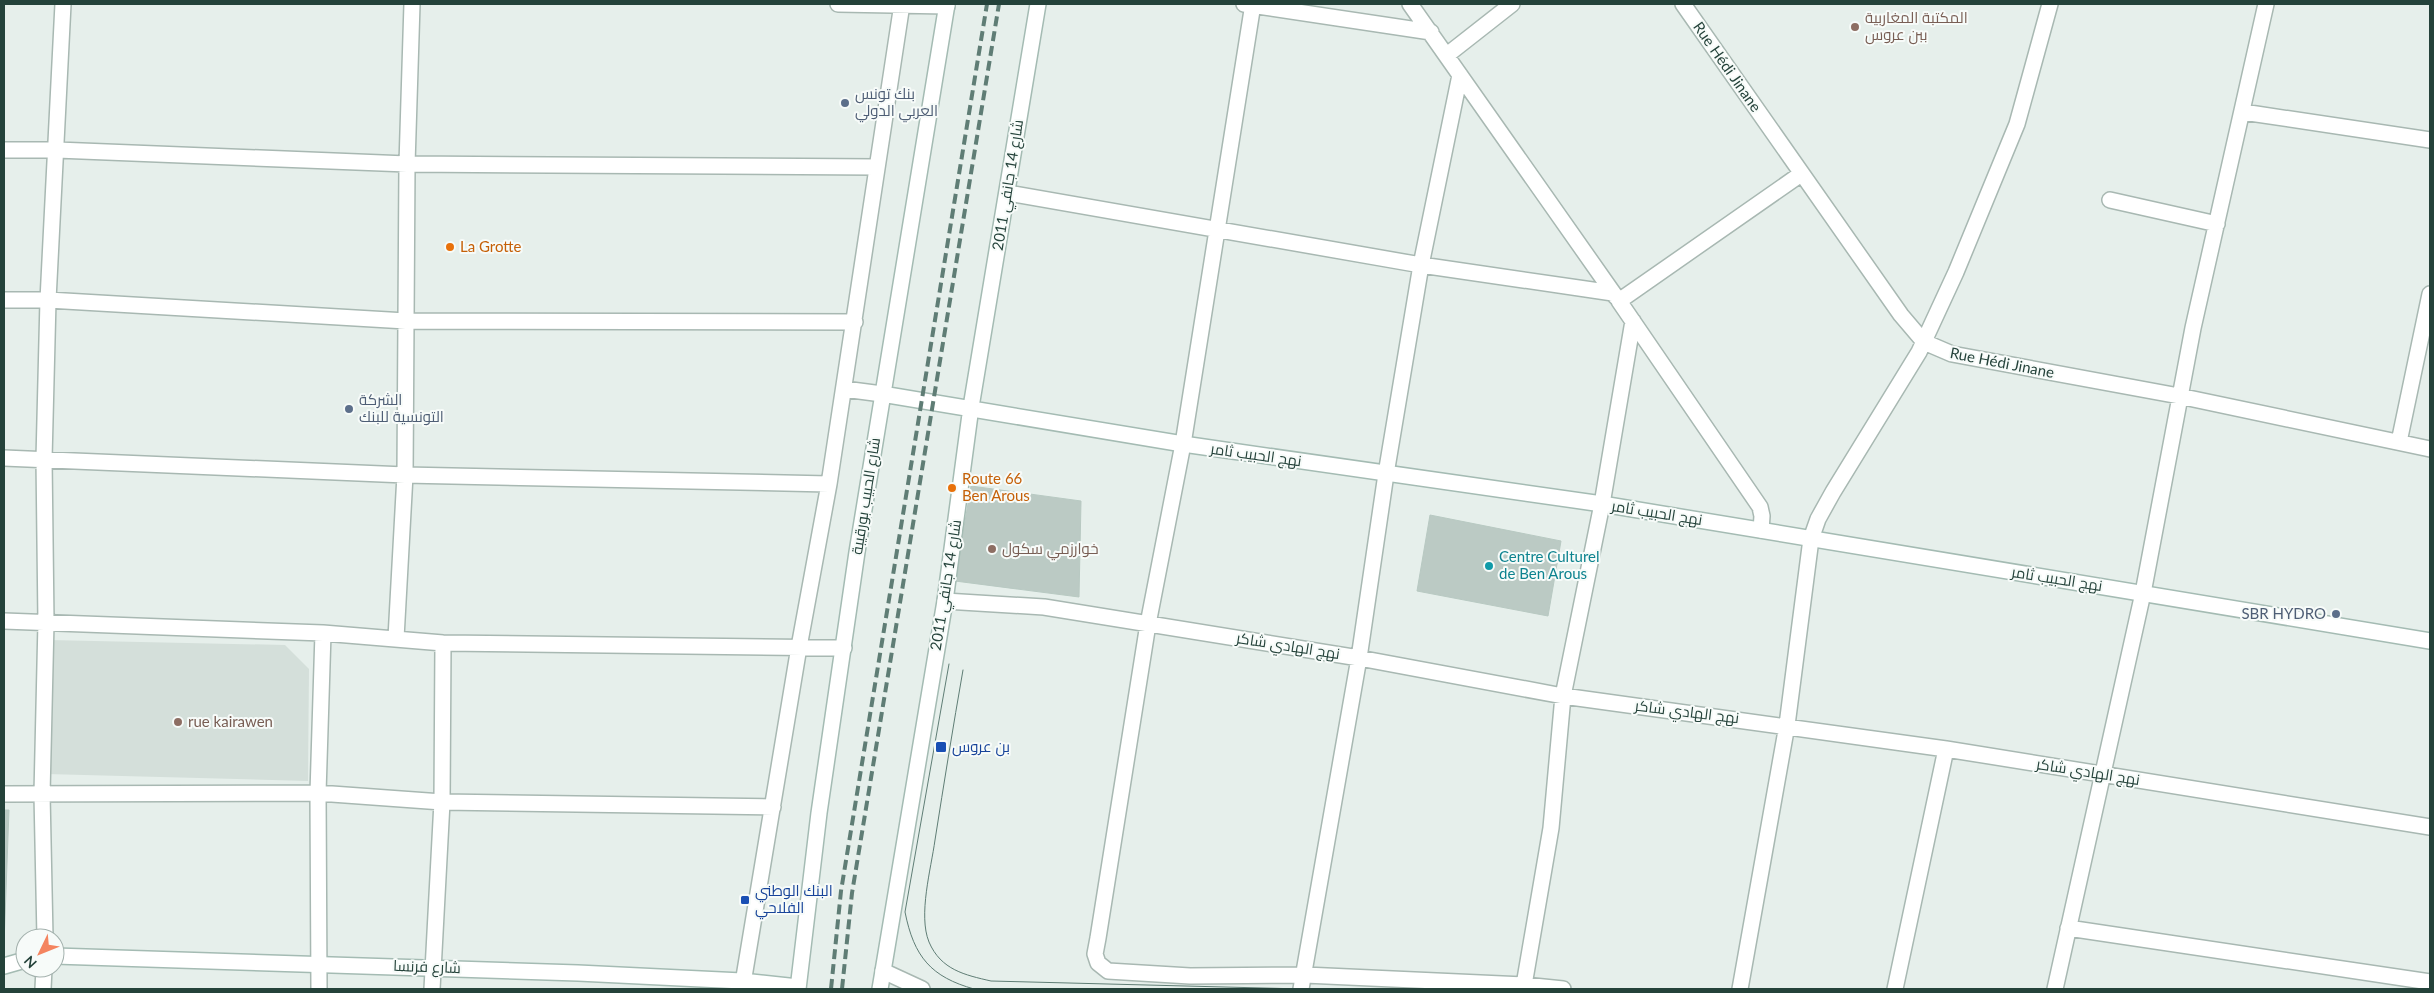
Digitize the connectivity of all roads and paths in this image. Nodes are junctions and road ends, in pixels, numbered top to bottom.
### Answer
1 (63, 4) edge
2 (412, 4) edge
3 (838, 4) edge
4 (1038, 4) edge
5 (1249, 4) edge
6 (1410, 4) edge
7 (1512, 4) edge
8 (1683, 4) edge
9 (2050, 4) edge
10 (902, 5) edge
11 (947, 5) edge
12 (2262, 5) edge
13 (1431, 32) junction
14 (1447, 55) junction
15 (1460, 75) junction
16 (2243, 112) junction
17 (2430, 140) edge
18 (4, 150) edge
19 (57, 150) junction
20 (407, 164) junction
21 (876, 167) junction
22 (1801, 174) junction
23 (1008, 193) junction
24 (2110, 200) dead end
25 (2217, 224) junction
26 (1216, 228) junction
27 (1421, 264) junction
28 (2430, 294) edge
29 (1616, 297) junction
30 (4, 300) edge
31 (48, 300) junction
32 (406, 321) junction
33 (855, 322) junction
34 (1633, 322) junction
35 (1924, 342) junction
36 (844, 389) junction
37 (882, 394) junction
38 (2179, 396) junction
39 (971, 407) junction
40 (2399, 442) junction
41 (1183, 444) junction
42 (2430, 449) edge
43 (4, 458) edge
44 (44, 459) junction
45 (1386, 474) junction
46 (405, 475) junction
47 (829, 484) junction
48 (1602, 504) junction
49 (1762, 530) junction
50 (1811, 539) junction
51 (2143, 593) junction
52 (945, 602) junction
53 (4, 621) edge
54 (46, 622) junction
55 (1148, 624) junction
56 (322, 633) junction
57 (396, 638) junction
58 (2430, 641) edge
59 (443, 643) junction
60 (799, 647) junction
61 (844, 648) junction
62 (1359, 658) junction
63 (1564, 696) junction
64 (1786, 725) junction
65 (1946, 748) junction
66 (2101, 775) junction
67 (318, 793) junction
68 (4, 794) edge
69 (42, 794) junction
70 (442, 802) junction
71 (773, 807) junction
72 (2430, 826) edge
73 (45, 928) edge
74 (2068, 928) junction
75 (65, 956) edge
76 (319, 963) junction
77 (432, 968) junction
78 (883, 971) junction
79 (1303, 982) edge
80 (2430, 982) edge
81 (742, 985) edge
82 (1524, 985) junction
83 (798, 988) edge
84 (319, 989) edge
85 (432, 989) edge
86 (880, 989) edge
87 (922, 989) edge
88 (1563, 989) edge
89 (1740, 989) edge
90 (1895, 989) edge
91 (2055, 989) edge

1 - 19 street
2 - 20 street
3 - 10 street
4 - 23 street, شارع 14 جانفي 2011
5 - 13 street
5 - 26 street
6 - 13 street
7 - 14 street
8 - 22 street, Rue Hédi Jinane
9 - 35 street
10 - 11 street
10 - 21 street
11 - 37 street, شارع الحبيب بورقيبة
12 - 16 street
13 - 14 street
14 - 15 street
15 - 27 street
15 - 29 street
16 - 17 street
16 - 25 street
18 - 19 street
19 - 20 street
19 - 31 street
20 - 21 street
20 - 32 street
21 - 33 street
22 - 29 street
22 - 35 street, Rue Hédi Jinane
23 - 26 street
23 - 39 street, شارع 14 جانفي 2011
24 - 25 street
25 - 38 street
26 - 27 street
26 - 41 street
27 - 29 street
27 - 45 street
28 - 40 street
29 - 34 street
30 - 31 street
31 - 32 street
31 - 44 street
32 - 33 street
32 - 46 street
33 - 36 street
34 - 48 street
34 - 49 street
35 - 38 street, Rue Hédi Jinane
35 - 50 street
36 - 37 street, نهج الحبيب ثامر
36 - 47 street
37 - 39 street, نهج الحبيب ثامر
37 - 61 street, شارع الحبيب بورقيبة
38 - 40 street, Rue Hédi Jinane
38 - 51 street
39 - 41 street, نهج الحبيب ثامر
39 - 52 street, شارع 14 جانفي 2011
40 - 42 street, Rue Hédi Jinane
41 - 45 street, نهج الحبيب ثامر
41 - 55 street
43 - 44 street
44 - 46 street
44 - 54 street
45 - 48 street, نهج الحبيب ثامر
45 - 62 street
46 - 47 street
46 - 57 street
47 - 60 street
48 - 49 street, نهج الحبيب ثامر
48 - 63 street
49 - 50 street, نهج الحبيب ثامر
50 - 51 street, نهج الحبيب ثامر
50 - 64 street
51 - 58 street, نهج الحبيب ثامر
51 - 66 street
52 - 55 street, نهج الهادي شاكر
52 - 78 street, شارع 14 جانفي 2011
53 - 54 street
54 - 56 street
54 - 69 street
55 - 62 street, نهج الهادي شاكر
55 - 79 street
56 - 57 street
56 - 67 street
57 - 59 street
59 - 60 street
59 - 70 street
60 - 61 street
60 - 71 street
61 - 83 street, شارع الحبيب بورقيبة
62 - 63 street, نهج الهادي شاكر
62 - 79 street
63 - 64 street, نهج الهادي شاكر
63 - 82 street
64 - 65 street, نهج الهادي شاكر
64 - 89 street
65 - 66 street, نهج الهادي شاكر
65 - 90 street
66 - 72 street, نهج الهادي شاكر
66 - 74 street
67 - 69 street
67 - 70 street
67 - 76 street
68 - 69 street
69 - 73 street
70 - 71 street
70 - 77 street
71 - 81 street
74 - 80 street
74 - 91 street
75 - 76 street, شارع فرنسا
76 - 77 street, شارع فرنسا
76 - 84 street
77 - 81 street, شارع فرنسا
77 - 85 street
78 - 86 street, شارع 14 جانفي 2011
78 - 87 street
79 - 82 street
81 - 83 street, شارع فرنسا
82 - 88 street

